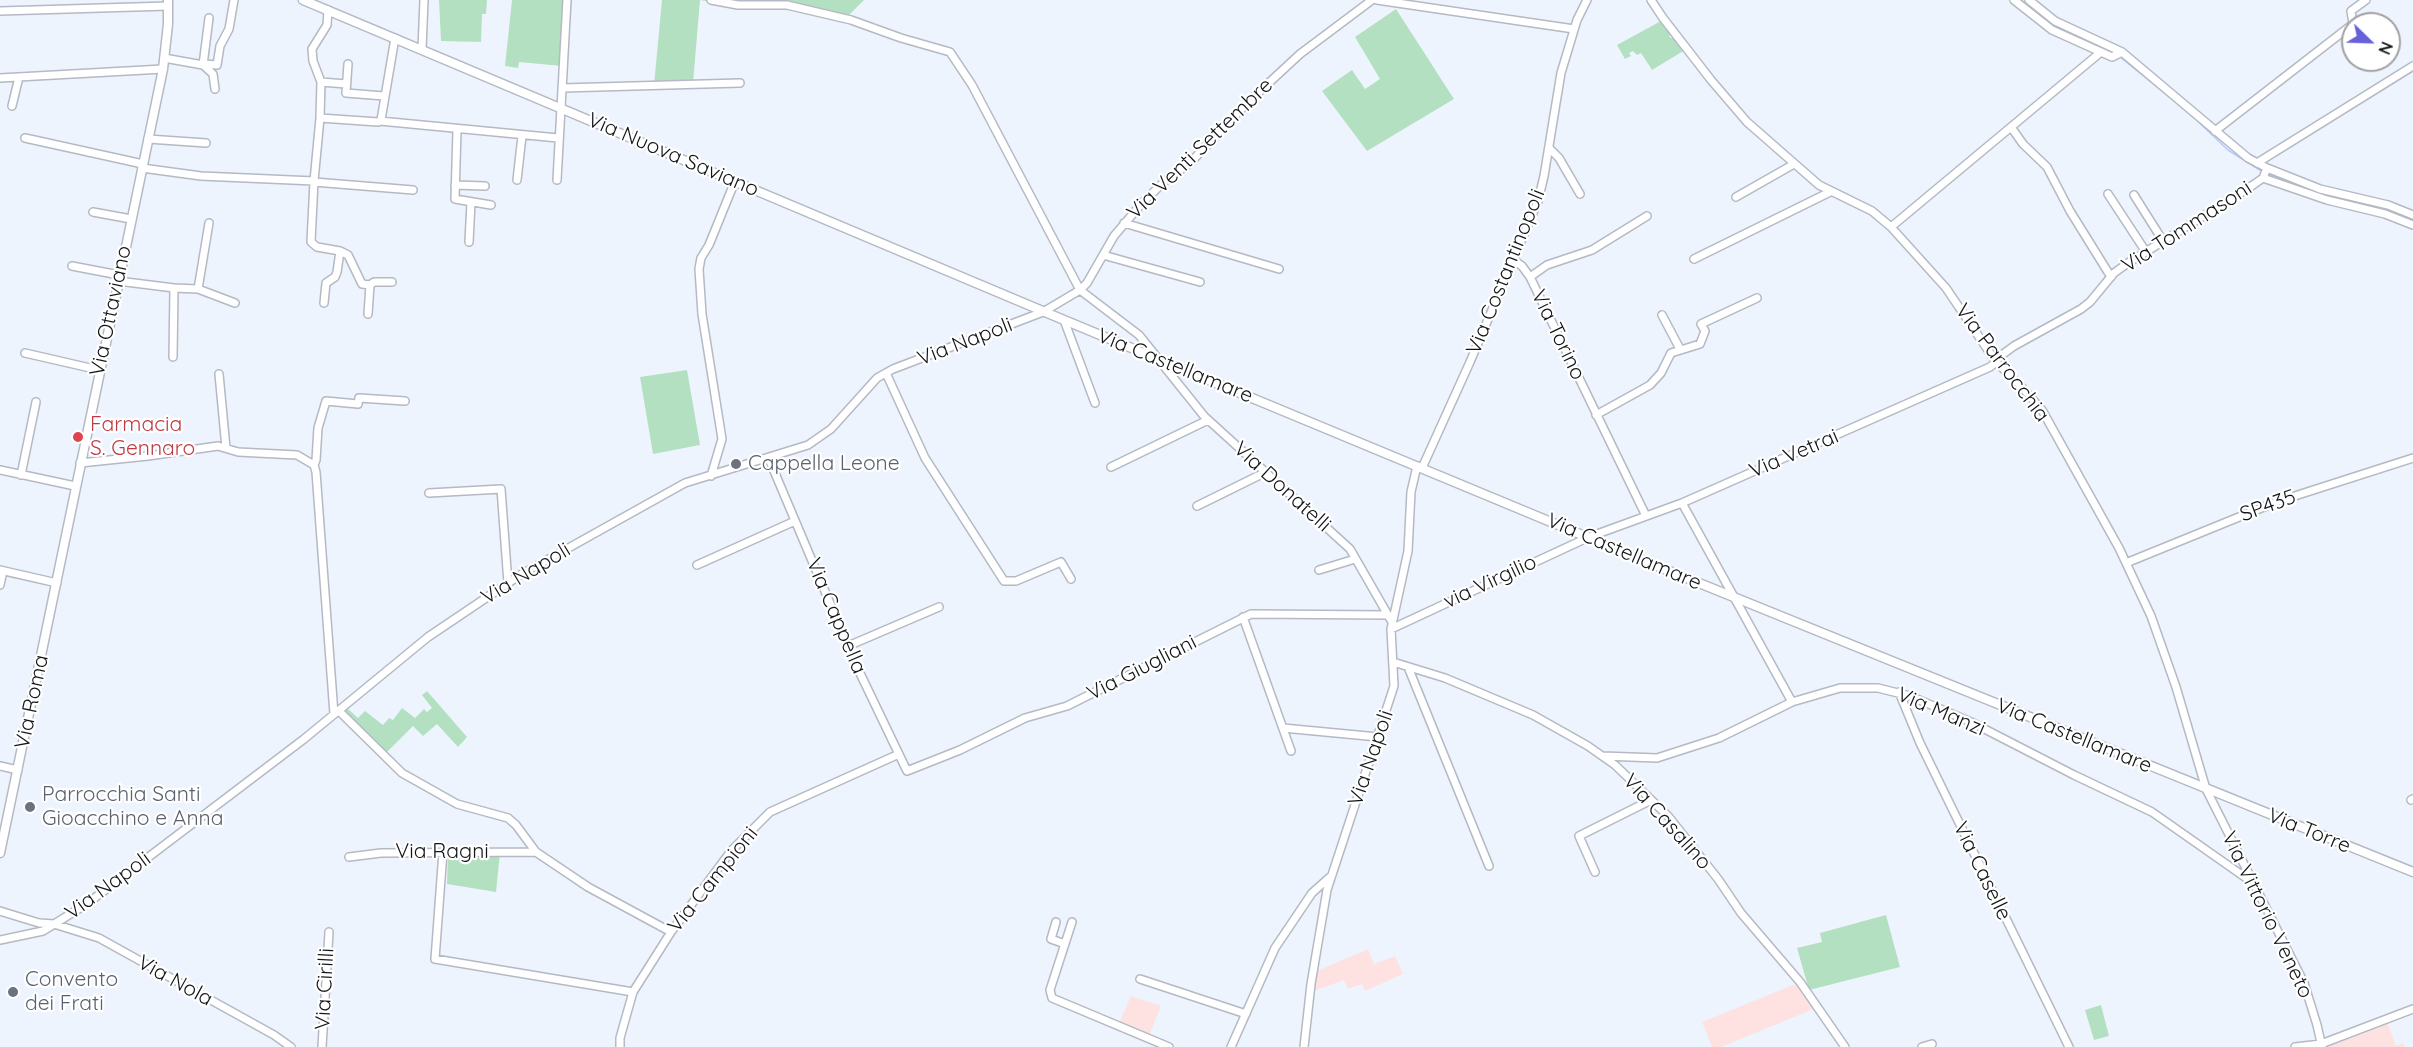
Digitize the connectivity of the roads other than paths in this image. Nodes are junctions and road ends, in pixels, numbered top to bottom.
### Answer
1 (234, 0) edge
2 (303, 0) edge
3 (424, 0) edge
4 (567, 0) edge
5 (711, 0) edge
6 (1372, 0) edge
7 (1377, 0) edge
8 (1587, 0) edge
9 (1651, 0) edge
10 (2014, 0) edge
11 (2029, 0) edge
12 (2366, 0) edge
13 (168, 3) edge
14 (328, 10) junction
15 (0, 11) edge
16 (209, 18) dead end
17 (1574, 29) junction
18 (395, 38) junction
19 (422, 49) junction
20 (2101, 52) junction
21 (2119, 54) junction
22 (164, 58) junction
23 (348, 64) dead end
24 (204, 65) junction
25 (2413, 66) edge
26 (163, 69) junction
27 (19, 77) junction
28 (0, 78) edge
29 (321, 82) junction
30 (740, 83) dead end
31 (346, 84) junction
32 (562, 88) junction
33 (215, 89) dead end
34 (384, 96) junction
35 (12, 106) dead end
36 (559, 107) junction
37 (320, 118) junction
38 (380, 121) junction
39 (2011, 127) junction
40 (457, 130) junction
41 (2215, 130) junction
42 (522, 136) junction
43 (25, 138) dead end
44 (558, 138) junction
45 (148, 139) junction
46 (206, 143) dead end
47 (1549, 148) junction
48 (2257, 163) junction
49 (1794, 164) junction
50 (143, 166) junction
51 (2265, 173) junction
52 (517, 180) dead end
53 (557, 180) dead end
54 (735, 181) junction
55 (314, 182) junction
56 (455, 185) junction
57 (485, 186) dead end
58 (413, 190) dead end
59 (1830, 192) junction
60 (1580, 194) dead end
61 (2108, 194) dead end
62 (2134, 195) dead end
63 (1736, 197) dead end
64 (471, 202) junction
65 (491, 205) dead end
66 (93, 212) dead end
67 (2413, 215) edge
68 (1647, 216) dead end
69 (131, 219) junction
70 (209, 223) dead end
71 (1125, 223) junction
72 (2413, 225) edge
73 (1891, 227) junction
74 (2163, 241) junction
75 (469, 242) dead end
76 (340, 251) junction
77 (2146, 252) junction
78 (1103, 255) junction
79 (1694, 259) dead end
80 (1513, 260) junction
81 (72, 266) dead end
82 (1279, 269) dead end
83 (1530, 277) junction
84 (2111, 277) junction
85 (118, 278) junction
86 (392, 282) dead end
87 (1200, 282) dead end
88 (370, 285) junction
89 (174, 288) junction
90 (198, 289) junction
91 (1080, 290) junction
92 (1757, 298) dead end
93 (235, 303) dead end
94 (324, 303) dead end
95 (1043, 312) junction
96 (368, 314) dead end
97 (1662, 315) dead end
98 (1064, 320) junction
99 (1680, 349) junction
100 (25, 353) dead end
101 (173, 357) dead end
102 (1161, 361) junction
103 (1996, 362) junction
104 (99, 370) junction
105 (886, 373) junction
106 (219, 374) dead end
107 (405, 401) dead end
108 (36, 402) dead end
109 (1095, 403) dead end
110 (1596, 415) junction
111 (1208, 420) junction
112 (226, 448) junction
113 (2413, 458) edge
114 (769, 459) junction
115 (80, 463) junction
116 (314, 465) junction
117 (1111, 467) dead end
118 (1420, 467) junction
119 (0, 470) edge
120 (1266, 472) junction
121 (21, 475) junction
122 (711, 476) junction
123 (75, 486) junction
124 (429, 493) dead end
125 (1682, 503) junction
126 (1197, 506) dead end
127 (1646, 516) junction
128 (795, 521) junction
129 (1589, 537) junction
130 (1355, 559) junction
131 (2126, 563) junction
132 (698, 565) dead end
133 (2, 570) edge
134 (1319, 570) dead end
135 (1071, 579) dead end
136 (57, 583) junction
137 (508, 583) junction
138 (0, 585) edge
139 (1734, 598) junction
140 (939, 607) dead end
141 (1388, 615) junction
142 (1243, 617) junction
143 (49, 622) joint
144 (1391, 626) junction
145 (848, 646) junction
146 (1394, 662) junction
147 (1408, 667) junction
148 (1899, 692) junction
149 (1792, 702) junction
150 (336, 712) junction
151 (1282, 728) junction
152 (1378, 737) junction
153 (1291, 751) dead end
154 (899, 754) junction
155 (1603, 756) junction
156 (0, 766) edge
157 (18, 770) junction
158 (907, 771) joint
159 (2206, 789) junction
160 (1651, 800) junction
161 (0, 852) edge
162 (443, 852) junction
163 (536, 852) junction
164 (349, 858) dead end
165 (1489, 866) dead end
166 (1595, 872) dead end
167 (2413, 872) edge
168 (1330, 877) junction
169 (2252, 882) junction
170 (0, 911) edge
171 (1056, 922) dead end
172 (1072, 922) dead end
173 (54, 924) junction
174 (329, 932) dead end
175 (671, 932) junction
176 (0, 940) edge
177 (1065, 944) junction
178 (1140, 979) dead end
179 (633, 992) junction
180 (2413, 1009) edge
181 (1246, 1014) junction
182 (1932, 1044) dead end
183 (2321, 1046) edge
184 (291, 1047) edge
185 (322, 1047) edge
186 (620, 1047) edge
187 (1169, 1047) edge
188 (1231, 1047) edge
189 (1304, 1047) edge
190 (1845, 1047) edge
191 (1922, 1047) edge
192 (2069, 1047) edge
193 (2295, 1047) edge

1 - 24 street
2 - 14 main road, Via Nuova Saviano
3 - 19 street
4 - 32 street
5 - 91 street
6 - 71 street, Via Venti Settembre
7 - 17 street
8 - 17 street, Via Costantinopoli
9 - 49 street, Via Parrocchia
10 - 20 street
11 - 21 street
12 - 41 street
13 - 15 street
13 - 22 main road, Via Ottaviano
14 - 18 main road, Via Nuova Saviano
14 - 29 street
16 - 24 street
17 - 47 street, Via Costantinopoli
18 - 19 main road, Via Nuova Saviano
18 - 34 street
19 - 36 main road, Via Nuova Saviano
20 - 21 street
20 - 39 street
21 - 41 street
22 - 24 street
22 - 26 main road, Via Ottaviano
23 - 31 street
24 - 33 street
25 - 48 street
26 - 27 street
26 - 45 main road, Via Ottaviano
27 - 28 street
27 - 35 street
29 - 31 street
29 - 37 street
30 - 32 street
31 - 34 street
32 - 36 street
34 - 38 street
36 - 44 street
36 - 54 main road, Via Nuova Saviano
37 - 38 street
37 - 55 street
38 - 40 street
39 - 73 street
39 - 84 street
40 - 42 street
40 - 56 street
41 - 48 street
42 - 44 street
42 - 52 street
43 - 50 street
44 - 53 street
45 - 46 street
45 - 50 main road, Via Ottaviano
47 - 60 street
47 - 80 street, Via Costantinopoli
48 - 51 street
49 - 59 street, Via Parrocchia
49 - 63 street
50 - 55 street
50 - 69 main road, Via Ottaviano
51 - 67 street
51 - 72 street
51 - 74 street, Via Tommasoni
54 - 95 main road, Via Nuova Saviano
54 - 122 street
55 - 58 street
55 - 76 street
56 - 57 street
56 - 64 street
59 - 73 street, Via Parrocchia
59 - 79 street
61 - 77 street
62 - 74 street
64 - 65 street
64 - 75 street
66 - 69 street
68 - 83 street
69 - 85 main road, Via Ottaviano
70 - 90 street
71 - 78 street, Via Venti Settembre
71 - 82 street
73 - 103 street, Via Parrocchia
74 - 77 street, Via Tommasoni
76 - 88 street
76 - 94 street
77 - 84 street, Via Tommasoni
78 - 87 street
78 - 91 street, Via Venti Settembre
80 - 83 street, Via Torino
80 - 118 street, Via Costantinopoli
81 - 85 street
83 - 110 street, Via Torino
84 - 103 street, Via Tommasoni
85 - 89 street
85 - 104 main road, Via Ottaviano
86 - 88 street
88 - 96 street
89 - 90 street
89 - 101 street
90 - 93 street
91 - 95 street, Via Venti Settembre
91 - 102 street, Via Donatelli
92 - 99 street
95 - 98 main road, Via Castellamare
95 - 105 street, Via Napoli
97 - 99 street
98 - 102 main road, Via Castellamare
98 - 109 street
99 - 110 street
100 - 104 street
102 - 111 street, Via Donatelli
102 - 118 main road, Via Castellamare
103 - 125 street, Via Vetrai
103 - 131 street, Via Parrocchia
104 - 115 main road, Via Ottaviano
105 - 114 street, Via Napoli
105 - 135 street
106 - 112 street
107 - 116 street
108 - 121 street
110 - 127 street, Via Torino
111 - 117 street
111 - 120 street, Via Donatelli
112 - 115 street
112 - 116 street
113 - 131 street, SP435
114 - 122 street, Via Napoli
114 - 128 street, Via Cappella
115 - 123 main road, Via Ottaviano
116 - 150 street
118 - 129 main road, Via Castellamare
118 - 144 street, Via Napoli
119 - 121 street
120 - 126 street
120 - 130 street, Via Donatelli
121 - 123 street
122 - 137 street, Via Napoli
123 - 136 main road, Via Ottaviano
124 - 137 street
125 - 127 street, Via Vetrai
125 - 139 street
127 - 129 street, Via Vetrai
128 - 132 street
128 - 145 street, Via Cappella
129 - 139 main road, Via Castellamare
129 - 144 street, via Virgilio
130 - 134 street
130 - 141 street, Via Donatelli
131 - 159 street, Via Parrocchia
133 - 136 street
133 - 138 street
136 - 143 main road, Via Ottaviano
137 - 150 street, Via Napoli
139 - 149 street
139 - 159 main road, Via Castellamare
140 - 145 street
141 - 142 street, Via Giugliani
141 - 144 street, Via Donatelli
142 - 151 street
142 - 158 street, Via Giugliani
143 - 157 main road, Via Roma
144 - 146 street, Via Napoli
145 - 154 street, Via Cappella
146 - 147 street, Via Casalino
146 - 152 street, Via Napoli
147 - 155 street, Via Casalino
147 - 165 street
148 - 149 street, Via Manzi
148 - 169 street, Via Manzi
148 - 192 street, Via Caselle
149 - 155 street, Via Manzi
150 - 163 street, Via Ragni
150 - 173 street, Via Napoli
151 - 152 street
151 - 153 street
152 - 168 street, Via Napoli
154 - 158 street, Via Cappella
154 - 175 street, Via Campioni
155 - 160 street, Via Casalino
156 - 157 street
157 - 161 main road, Via Roma
159 - 167 main road, Via Torre
159 - 169 street, Via Vittorio Veneto
160 - 166 street
160 - 190 street, Via Casalino
162 - 163 street, Via Ragni
162 - 164 street, Via Ragni
162 - 179 street
163 - 175 street, Via Ragni
168 - 181 street
168 - 189 street, Via Napoli
169 - 183 street, Via Vittorio Veneto
170 - 173 street, Via Nola
171 - 177 street
172 - 177 street
173 - 176 street, Via Napoli
173 - 184 street, Via Nola
174 - 185 street, Via Cirilli
175 - 179 street, Via Campioni
177 - 187 street
178 - 181 street
179 - 186 street, Via Campioni
180 - 183 street
181 - 188 street
182 - 191 street
183 - 193 street

